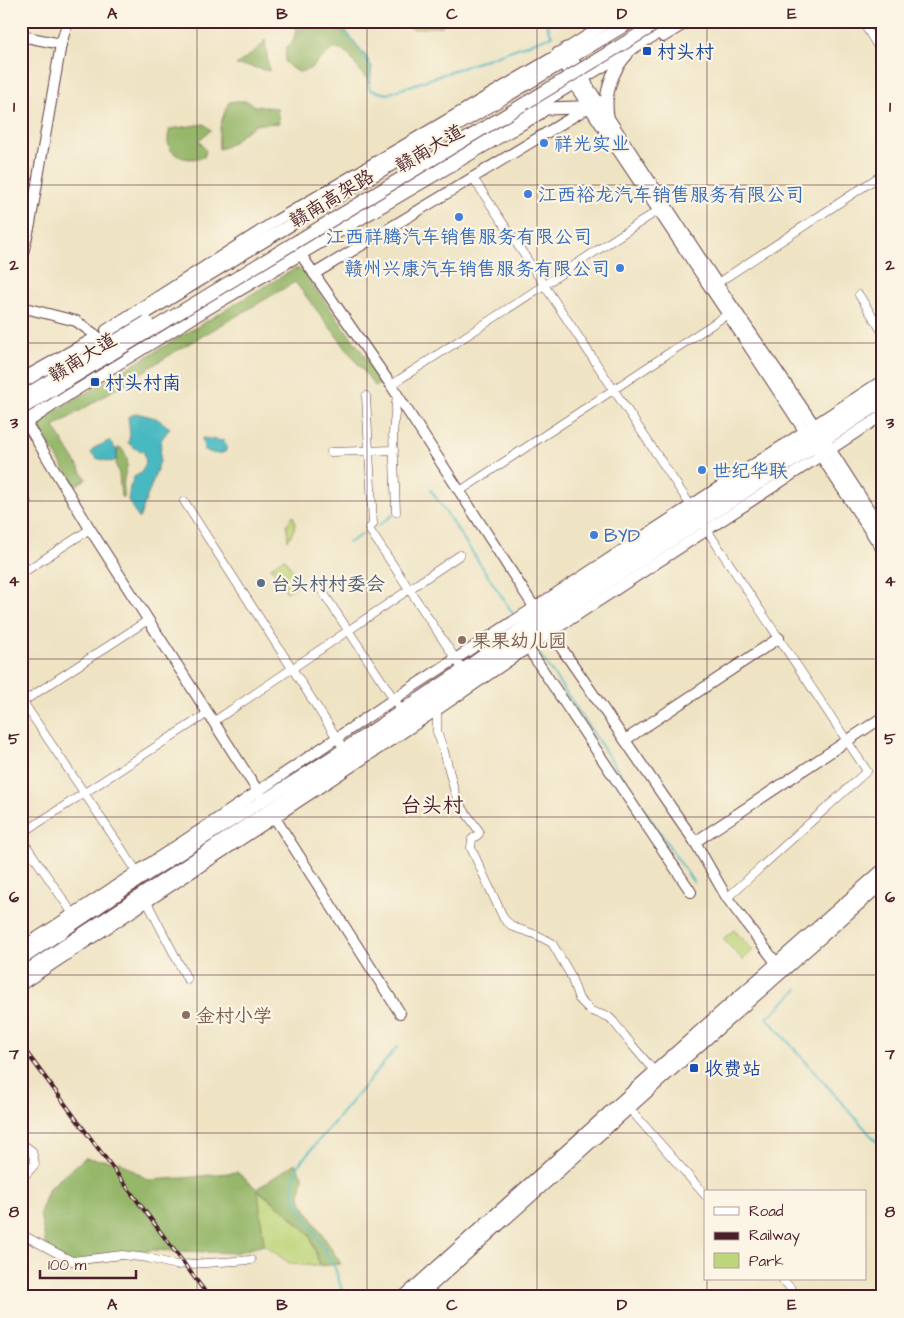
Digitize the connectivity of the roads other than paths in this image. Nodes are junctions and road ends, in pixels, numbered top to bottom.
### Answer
1 (68, 21) edge
2 (610, 21) edge
3 (632, 21) edge
4 (646, 21) edge
5 (661, 21) edge
6 (677, 21) edge
7 (689, 21) edge
8 (862, 21) edge
9 (21, 36) edge
10 (641, 43) junction
11 (62, 44) junction
12 (565, 55) junction
13 (883, 55) edge
14 (621, 60) junction
15 (578, 80) junction
16 (590, 107) junction
17 (548, 108) junction
18 (531, 109) junction
19 (608, 118) junction
20 (501, 126) junction
21 (488, 145) junction
22 (883, 174) edge
23 (473, 178) junction
24 (662, 208) junction
25 (301, 255) junction
26 (21, 261) edge
27 (314, 274) junction
28 (544, 285) junction
29 (714, 286) junction
30 (859, 295) dead end
31 (21, 308) edge
32 (728, 314) junction
33 (883, 333) edge
34 (96, 336) junction
35 (40, 377) junction
36 (21, 379) edge
37 (883, 380) edge
38 (391, 385) junction
39 (21, 389) edge
40 (614, 390) junction
41 (883, 390) edge
42 (397, 394) junction
43 (53, 396) junction
44 (366, 396) dead end
45 (21, 398) edge
46 (883, 402) edge
47 (883, 414) edge
48 (22, 418) edge
49 (817, 440) junction
50 (394, 450) junction
51 (368, 451) junction
52 (330, 452) dead end
53 (460, 491) junction
54 (184, 502) dead end
55 (396, 512) dead end
56 (699, 518) junction
57 (90, 529) junction
58 (883, 532) edge
59 (883, 550) edge
60 (460, 556) dead end
61 (21, 574) edge
62 (318, 584) dead end
63 (409, 590) junction
64 (148, 620) junction
65 (542, 620) junction
66 (348, 630) junction
67 (779, 638) junction
68 (528, 648) junction
69 (455, 659) junction
70 (292, 668) junction
71 (468, 678) junction
72 (394, 699) junction
73 (22, 702) edge
74 (437, 710) junction
75 (211, 717) junction
76 (883, 717) edge
77 (406, 718) junction
78 (338, 738) junction
79 (625, 740) junction
80 (847, 741) junction
81 (349, 756) junction
82 (258, 791) junction
83 (85, 793) junction
84 (269, 809) junction
85 (21, 834) edge
86 (21, 838) edge
87 (695, 842) junction
88 (883, 870) edge
89 (140, 875) junction
90 (883, 882) edge
91 (691, 892) dead end
92 (728, 898) junction
93 (147, 902) junction
94 (73, 914) junction
95 (21, 948) edge
96 (21, 960) edge
97 (780, 967) junction
98 (21, 974) edge
99 (187, 980) dead end
100 (21, 985) edge
101 (400, 1013) dead end
102 (655, 1072) junction
103 (629, 1108) junction
104 (21, 1143) edge
105 (21, 1180) edge
106 (704, 1194) edge
107 (21, 1234) edge
108 (251, 1260) dead end
109 (783, 1280) edge
110 (404, 1297) edge
111 (418, 1297) edge
112 (799, 1297) edge

1 - 11 street
2 - 12 street
3 - 12 main road, 赣南大道
4 - 45 main road, 赣南高架路, bridge
5 - 48 main road, 赣南高架路, bridge
6 - 10 main road, 赣南大道
7 - 14 street
8 - 13 street
9 - 11 street
10 - 14 main road
10 - 15 main road, 赣南大道
11 - 26 street
12 - 15 main road
12 - 34 street
12 - 35 main road, 赣南大道
14 - 15 street
14 - 19 main road
15 - 16 main road
15 - 17 street
15 - 18 main road, 赣南大道
15 - 19 main road
16 - 17 main road
16 - 23 street
16 - 24 main road
17 - 18 main road
17 - 21 street
18 - 20 main road, 赣南大道
19 - 24 main road
20 - 21 main road
20 - 43 main road, 赣南大道
21 - 25 street
22 - 29 street
23 - 27 street
23 - 28 street
24 - 28 street
24 - 29 main road
25 - 27 street
25 - 48 street
27 - 38 street
28 - 38 street
28 - 40 street
29 - 32 main road
29 - 49 main road
30 - 33 street
31 - 34 street
32 - 40 street
32 - 49 main road
34 - 36 street
35 - 39 main road, 赣南大道
35 - 43 main road
37 - 49 street
38 - 42 street
40 - 53 street
40 - 56 street
41 - 49 main road
42 - 50 street
42 - 53 street
43 - 48 main road, 赣南大道
44 - 51 street
46 - 49 main road
47 - 49 street
48 - 57 street
49 - 56 main road
49 - 56 street
49 - 58 main road
49 - 59 main road
50 - 51 street
50 - 55 street
51 - 52 street
51 - 63 street
53 - 65 street
54 - 70 street
56 - 65 main road
56 - 65 street
56 - 67 street
57 - 61 street
57 - 64 street
60 - 63 street
62 - 66 street
63 - 66 street
63 - 69 street
64 - 73 street
64 - 75 street
65 - 68 street
65 - 69 street
65 - 71 main road
65 - 79 street
66 - 70 street
66 - 72 street
67 - 79 street
67 - 80 street
68 - 71 street
68 - 91 street
69 - 71 street
69 - 72 street
70 - 75 street
70 - 78 street
71 - 74 street
71 - 77 main road
72 - 77 street
72 - 78 street
73 - 83 street
74 - 77 street
74 - 102 street
75 - 82 street
75 - 83 street
76 - 80 street
77 - 81 main road
77 - 81 street
78 - 81 street
78 - 82 street
79 - 87 street
80 - 87 street
80 - 92 street
81 - 84 main road
81 - 84 street
82 - 84 street
82 - 89 street
83 - 85 street
83 - 89 street
84 - 89 main road
84 - 93 street
84 - 98 main road
84 - 101 street
86 - 94 street
87 - 92 street
88 - 97 main road
89 - 94 street
89 - 96 main road
90 - 97 main road
92 - 97 street
93 - 99 street
93 - 100 street
94 - 95 street
97 - 102 main road
97 - 103 main road
102 - 110 main road
103 - 106 street
103 - 111 main road
104 - 105 street
107 - 108 street
109 - 112 street

